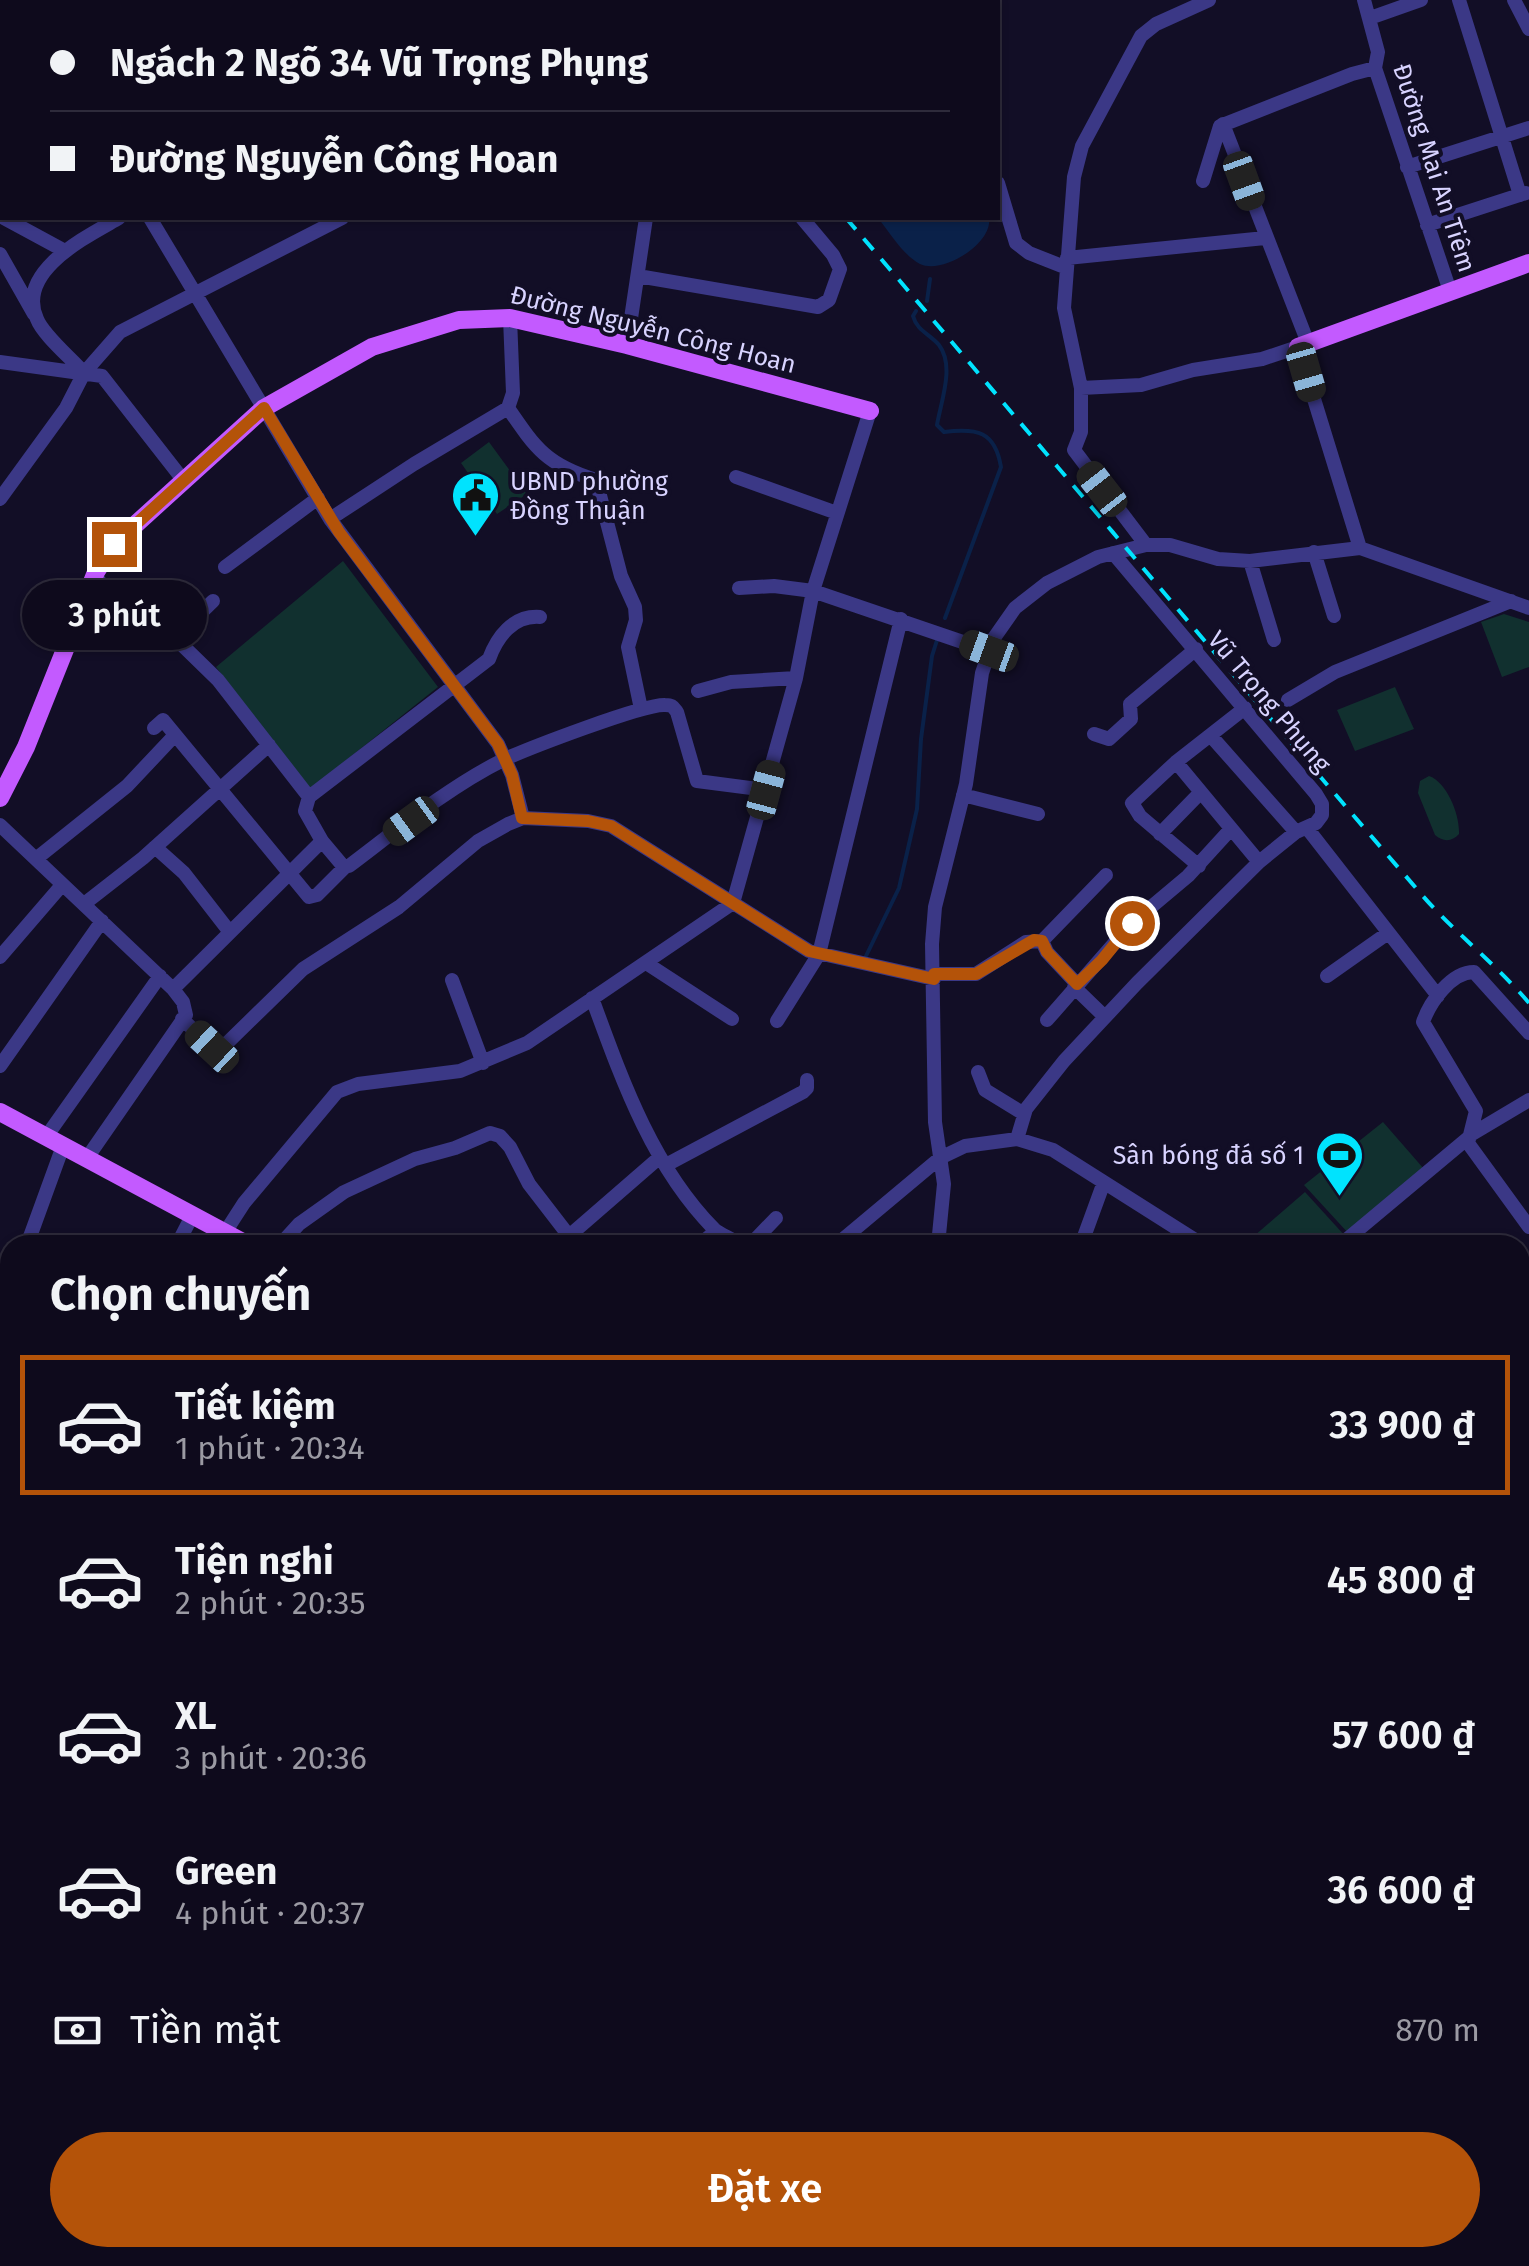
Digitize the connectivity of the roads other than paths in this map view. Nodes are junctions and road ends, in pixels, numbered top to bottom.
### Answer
1 (1208, 0) edge
2 (1364, 0) edge
3 (1421, 0) edge
4 (1459, 0) edge
5 (1514, 0) edge
6 (1370, 18) junction
7 (1529, 29) edge
8 (1374, 68) junction
9 (1224, 124) junction
10 (1529, 128) edge
11 (1501, 137) junction
12 (1407, 167) junction
13 (1203, 181) dead end
14 (1000, 189) edge
15 (1524, 194) edge
16 (9, 220) edge
17 (116, 220) edge
18 (151, 220) edge
19 (338, 220) edge
20 (646, 220) edge
21 (802, 220) edge
22 (1427, 225) junction
23 (1265, 238) junction
24 (64, 250) junction
25 (0, 254) edge
26 (1067, 263) junction
27 (1529, 263) edge
28 (638, 276) junction
29 (1450, 291) junction
30 (195, 293) junction
31 (510, 318) junction
32 (36, 319) junction
33 (1303, 345) junction
34 (627, 346) junction
35 (0, 362) edge
36 (84, 373) junction
37 (1081, 388) junction
38 (264, 408) junction
39 (508, 408) junction
40 (870, 411) joint
41 (736, 477) dead end
42 (184, 480) junction
43 (318, 498) junction
44 (0, 500) edge
45 (837, 514) junction
46 (330, 519) junction
47 (1146, 545) junction
48 (1360, 548) junction
49 (1314, 552) junction
50 (1113, 554) junction
51 (1250, 561) junction
52 (225, 567) dead end
53 (95, 574) junction
54 (739, 588) dead end
55 (813, 591) junction
56 (213, 601) dead end
57 (1512, 601) junction
58 (1529, 608) edge
59 (1334, 616) dead end
60 (540, 617) dead end
61 (901, 619) junction
62 (1274, 640) dead end
63 (172, 641) junction
64 (1196, 649) junction
65 (989, 651) junction
66 (796, 678) junction
67 (452, 686) junction
68 (698, 690) dead end
69 (1288, 700) dead end
70 (1245, 708) junction
71 (641, 709) junction
72 (154, 728) dead end
73 (1094, 734) dead end
74 (175, 736) junction
75 (1211, 736) junction
76 (268, 745) junction
77 (505, 760) junction
78 (1176, 762) junction
79 (217, 789) junction
80 (766, 790) junction
81 (1200, 793) junction
82 (963, 794) junction
83 (0, 796) edge
84 (309, 797) junction
85 (1038, 814) dead end
86 (522, 818) junction
87 (0, 826) edge
88 (1230, 830) junction
89 (1301, 830) junction
90 (1160, 834) junction
91 (322, 841) junction
92 (155, 848) junction
93 (36, 858) junction
94 (1259, 862) junction
95 (1199, 866) junction
96 (345, 868) junction
97 (287, 874) junction
98 (1106, 875) dead end
99 (62, 884) junction
100 (733, 903) junction
101 (84, 904) junction
102 (102, 921) junction
103 (229, 932) junction
104 (1388, 933) junction
105 (1042, 941) junction
106 (820, 954) junction
107 (0, 957) edge
108 (646, 963) junction
109 (160, 976) junction
110 (934, 976) junction
111 (1327, 976) dead end
112 (452, 980) dead end
113 (1076, 986) junction
114 (173, 989) junction
115 (1438, 996) junction
116 (592, 998) junction
117 (1106, 1017) junction
118 (182, 1019) junction
119 (732, 1019) dead end
120 (1047, 1020) dead end
121 (776, 1021) dead end
122 (1529, 1033) edge
123 (483, 1064) junction
124 (0, 1066) edge
125 (978, 1072) dead end
126 (806, 1080) dead end
127 (1529, 1100) edge
128 (0, 1112) edge
129 (1024, 1114) junction
130 (1470, 1136) junction
131 (1017, 1139) junction
132 (54, 1142) junction
133 (87, 1158) junction
134 (940, 1158) junction
135 (663, 1161) junction
136 (1104, 1182) junction
137 (192, 1216) junction
138 (776, 1218) dead end
139 (1529, 1227) edge
140 (713, 1228) junction
141 (224, 1234) joint
142 (31, 1235) edge
143 (183, 1235) edge
144 (289, 1235) edge
145 (568, 1235) edge
146 (578, 1235) edge
147 (712, 1235) edge
148 (724, 1235) edge
149 (760, 1235) edge
150 (848, 1235) edge
151 (939, 1235) edge
152 (1085, 1235) edge
153 (1186, 1235) edge
154 (1352, 1235) edge

1 - 26 street
2 - 6 street, Đường Mai An Tiêm
3 - 6 street
4 - 11 street
5 - 7 street
6 - 8 street, Đường Mai An Tiêm
8 - 9 street
8 - 12 street, Đường Mai An Tiêm
9 - 13 street
9 - 23 street
10 - 11 street
11 - 12 street
11 - 15 street
12 - 22 street, Đường Mai An Tiêm
14 - 26 street
15 - 22 street
16 - 24 street
17 - 24 street
18 - 30 street
19 - 30 street
20 - 28 street
21 - 28 street
22 - 29 street, Đường Mai An Tiêm
23 - 26 street
23 - 33 street
24 - 32 street
25 - 32 street
26 - 37 street
27 - 29 main road
28 - 34 street
29 - 33 main road
30 - 36 street
30 - 38 street
31 - 34 main road, Đường Nguyễn Công Hoan
31 - 38 main road, Đường Nguyễn Công Hoan
31 - 39 street
32 - 36 street
33 - 37 street
33 - 48 street
34 - 40 main road, Đường Nguyễn Công Hoan
35 - 36 street
36 - 42 street
36 - 44 street
37 - 47 street
38 - 42 main road, Đường Nguyễn Công Hoan
38 - 43 street
39 - 46 street
39 - 71 street
40 - 45 street
41 - 45 street
42 - 53 main road, Đường Nguyễn Công Hoan
43 - 46 street
43 - 52 street
45 - 55 street
46 - 67 street
47 - 50 street
47 - 51 street
48 - 49 street
48 - 57 street
49 - 51 street
49 - 59 street
50 - 64 street, Vũ Trọng Phụng
50 - 65 street
51 - 62 street
53 - 63 street
53 - 83 main road, Đường Nguyễn Công Hoan
54 - 55 street
55 - 61 street
55 - 66 street
56 - 63 street
57 - 58 street
57 - 69 street
60 - 67 street
61 - 65 street
61 - 106 street
63 - 76 street
64 - 70 street, Vũ Trọng Phụng
64 - 73 street
65 - 82 street
66 - 68 street
66 - 80 street
67 - 77 street
67 - 84 street
70 - 75 street
70 - 89 street, Vũ Trọng Phụng
71 - 77 street
71 - 80 street
72 - 74 street
74 - 79 street
74 - 93 street
75 - 78 street
75 - 89 street
76 - 79 street
76 - 84 street
77 - 86 street
77 - 96 street
78 - 81 street
78 - 90 street
79 - 92 street
79 - 97 street
80 - 100 street
81 - 88 street
81 - 90 street
82 - 85 street
82 - 110 street
84 - 91 street
86 - 100 street
86 - 118 street
87 - 93 street
88 - 94 street
88 - 95 street
89 - 94 street
89 - 104 street
90 - 95 street
91 - 96 street
91 - 97 street
92 - 101 street
92 - 103 street
93 - 99 street
94 - 117 street
95 - 113 street
96 - 97 street
97 - 103 street
98 - 105 street
99 - 101 street
99 - 107 street
100 - 106 street
100 - 108 street
101 - 102 street
102 - 109 street
102 - 124 street
103 - 114 street
104 - 111 street
104 - 115 street
105 - 110 street
105 - 113 street
106 - 110 street
106 - 121 street
108 - 116 street
108 - 119 street
109 - 114 street
109 - 132 street
110 - 134 street
112 - 123 street
113 - 117 street
113 - 120 street
114 - 118 street
115 - 122 street
115 - 130 street
116 - 123 street
116 - 135 street
117 - 129 street
118 - 133 street
123 - 141 street
125 - 129 street
126 - 135 street
127 - 130 street
128 - 132 main road
129 - 131 street
130 - 139 street
130 - 154 street
131 - 134 street
131 - 136 street
132 - 133 main road
132 - 142 street
133 - 137 main road
134 - 150 street
134 - 151 street
135 - 140 street
135 - 146 street
136 - 152 street
136 - 153 street
137 - 141 main road
137 - 143 street
138 - 149 street
140 - 147 street
140 - 148 street
144 - 145 street

